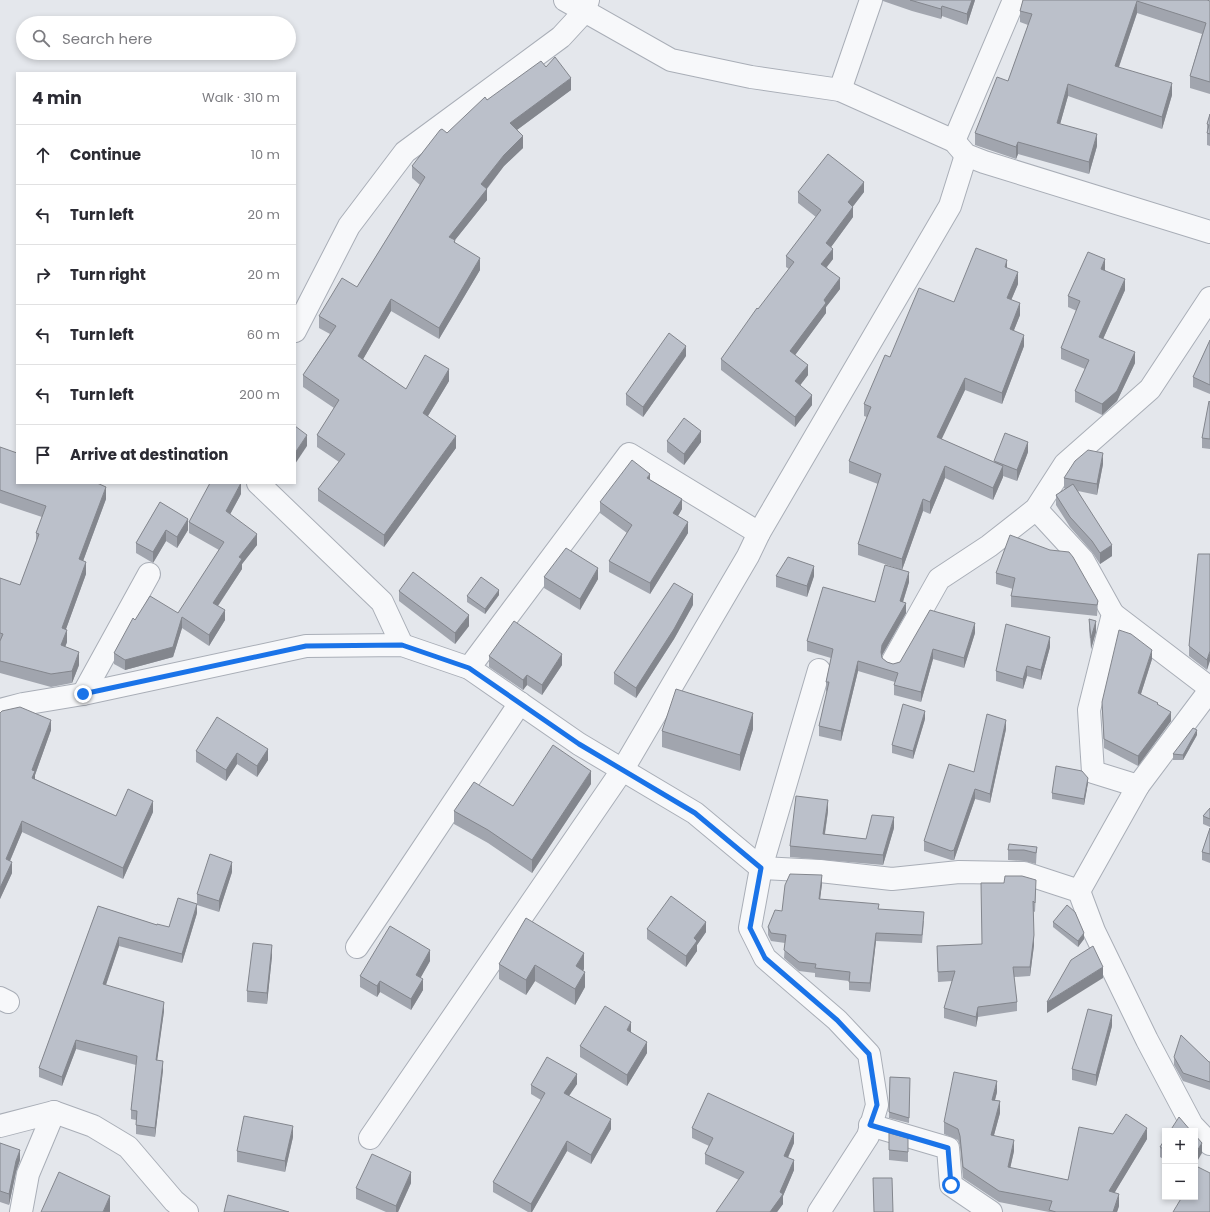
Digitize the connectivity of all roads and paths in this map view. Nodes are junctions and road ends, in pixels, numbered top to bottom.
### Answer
1 (565, 0) edge
2 (871, 0) edge
3 (1014, 0) edge
4 (586, 6) edge
5 (840, 90) junction
6 (960, 148) junction
7 (1210, 232) edge
8 (1210, 298) edge
9 (296, 329) edge
10 (259, 484) edge
11 (1036, 510) junction
12 (758, 533) junction
13 (149, 574) dead end
14 (1113, 614) junction
15 (402, 645) junction
16 (893, 661) dead end
17 (469, 668) junction
18 (819, 670) dead end
19 (1210, 689) edge
20 (83, 694) junction
21 (520, 703) junction
22 (0, 710) edge
23 (623, 770) junction
24 (1138, 786) junction
25 (761, 868) junction
26 (1079, 891) junction
27 (357, 947) dead end
28 (54, 1112) junction
29 (870, 1125) junction
30 (0, 1126) edge
31 (370, 1138) dead end
32 (1210, 1144) edge
33 (21, 1212) edge
34 (187, 1212) edge
35 (819, 1212) edge
36 (991, 1212) edge

1 - 4 street
2 - 5 street
3 - 6 street
4 - 5 street
4 - 9 street
5 - 6 street
6 - 7 street
6 - 12 street
8 - 11 street
10 - 15 street
11 - 14 street
11 - 16 street
12 - 17 street
12 - 23 street
13 - 20 street
14 - 19 street
14 - 24 street
15 - 17 street
15 - 20 street
17 - 21 street
18 - 25 street
19 - 24 street
20 - 22 street
21 - 23 street
21 - 27 street
23 - 25 street
23 - 31 street
24 - 26 street
25 - 26 street
25 - 29 street
26 - 32 street
28 - 30 street
28 - 33 street
28 - 34 street
29 - 35 street
29 - 36 street

